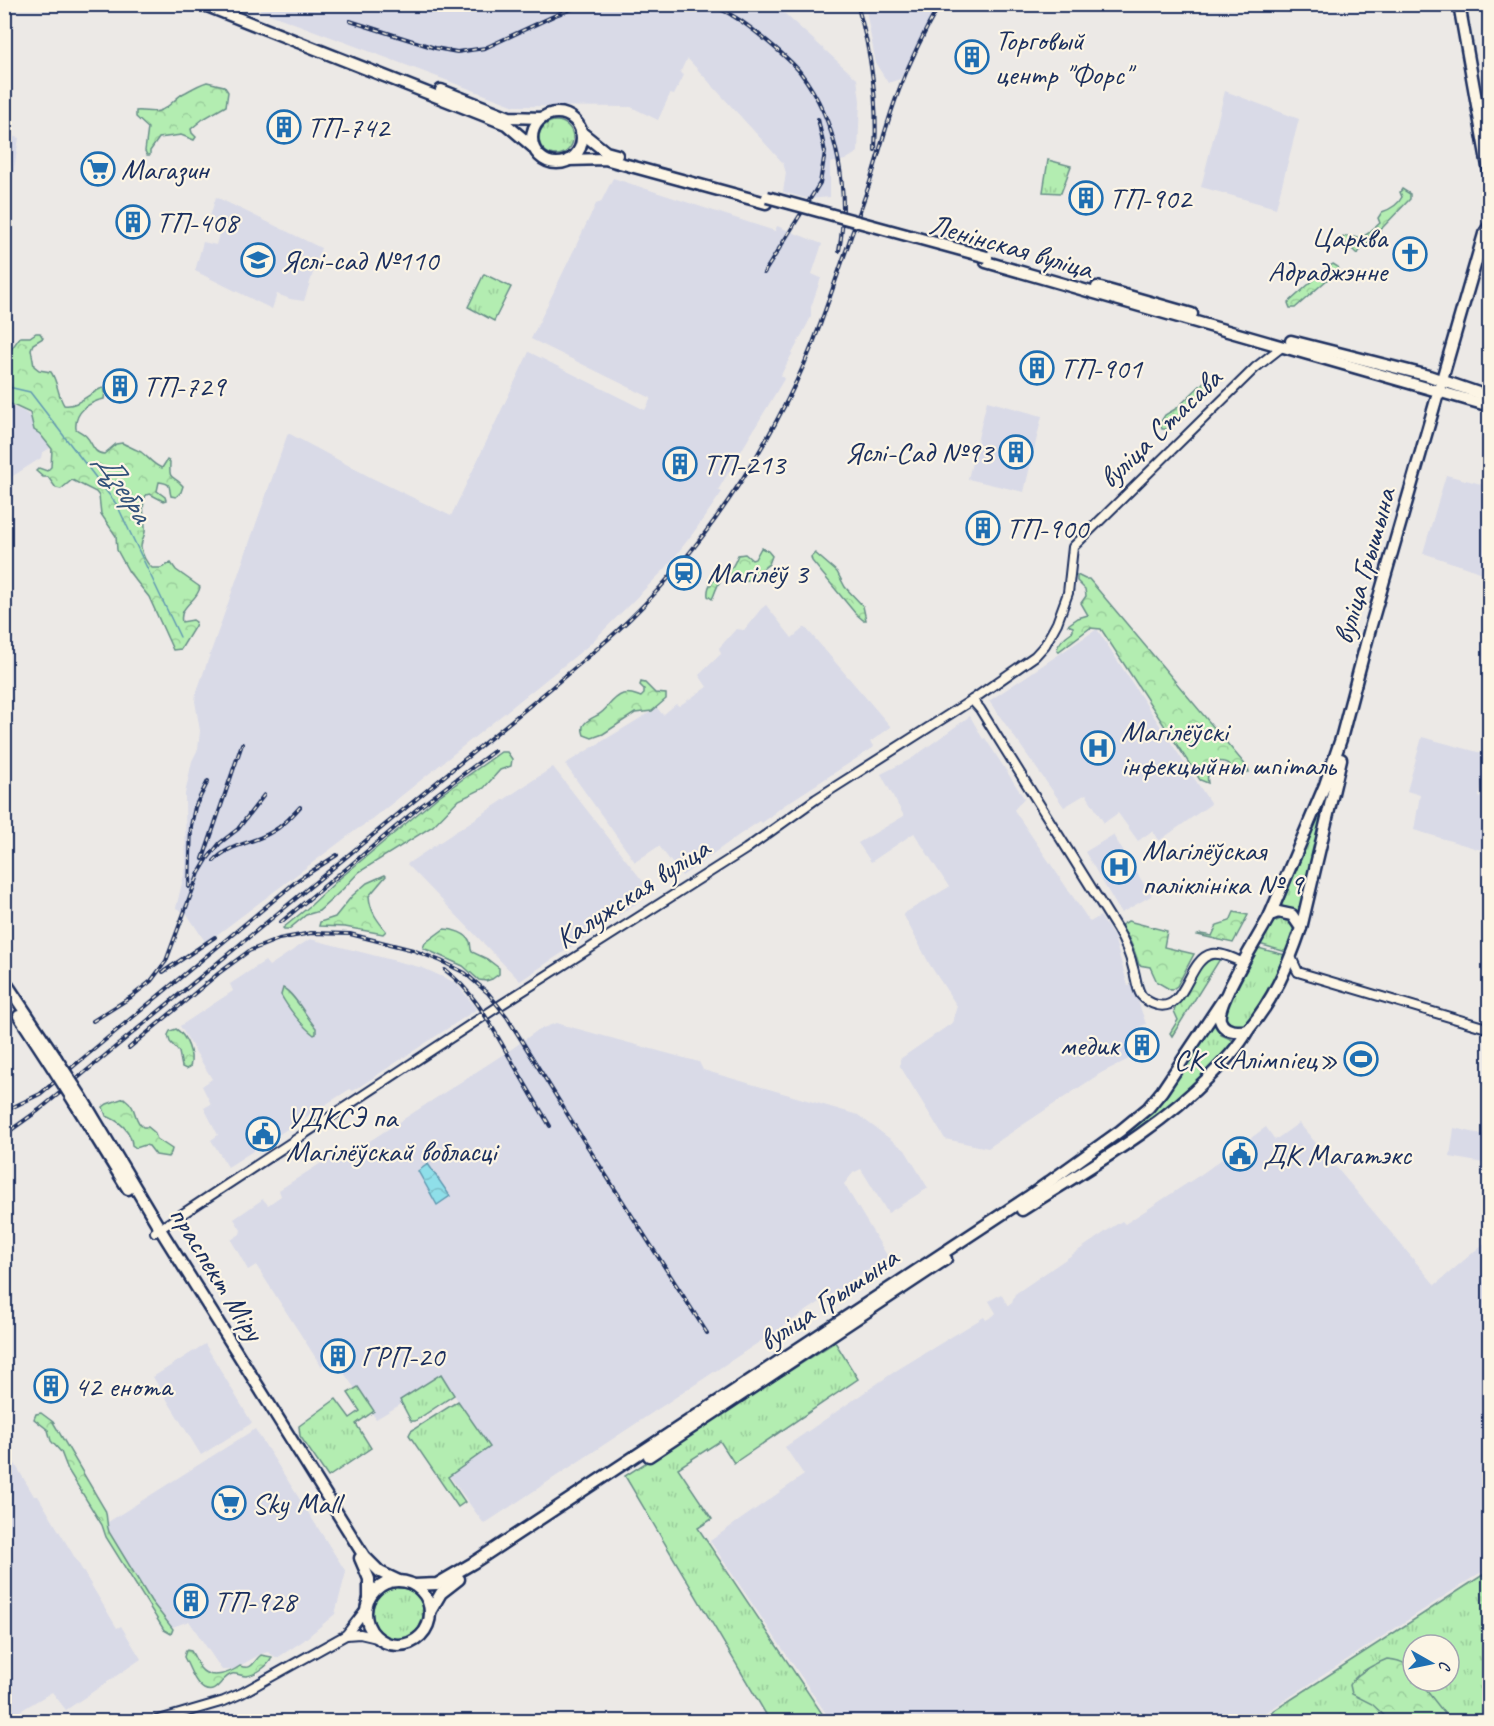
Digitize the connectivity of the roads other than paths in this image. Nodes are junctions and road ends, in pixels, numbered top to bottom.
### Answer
1 (202, 4) edge
2 (220, 4) edge
3 (1459, 4) edge
4 (542, 118) junction
5 (581, 132) junction
6 (533, 147) junction
7 (568, 160) junction
8 (1490, 178) edge
9 (767, 200) junction
10 (1490, 225) edge
11 (1490, 237) edge
12 (1154, 307) junction
13 (1283, 346) junction
14 (1444, 386) junction
15 (1490, 397) edge
16 (1490, 406) edge
17 (1072, 547) joint
18 (972, 700) junction
19 (1270, 915) junction
20 (1301, 928) junction
21 (1291, 957) junction
22 (1244, 963) junction
23 (1298, 972) junction
24 (4, 980) edge
25 (1281, 980) junction
26 (4, 993) edge
27 (1224, 998) junction
28 (1490, 1029) edge
29 (1248, 1030) junction
30 (53, 1060) junction
31 (157, 1230) junction
32 (399, 1581) junction
33 (414, 1585) junction
34 (368, 1604) junction
35 (430, 1612) junction
36 (346, 1635) junction
37 (377, 1638) junction
38 (152, 1722) edge

1 - 6 main road
2 - 4 main road
3 - 8 main road
4 - 5 main road
4 - 6 main road
5 - 7 main road
5 - 9 main road, Ленінская вуліца
6 - 7 main road
7 - 9 main road, Ленінская вуліца
9 - 12 main road, Ленінская вуліца, bridge
10 - 14 main road, вуліца Грышына
11 - 14 main road, вуліца Грышына
12 - 13 main road, Ленінская вуліца
12 - 14 main road, Ленінская вуліца
13 - 14 main road, Ленінская вуліца
13 - 17 street, вуліца Стасава
14 - 15 main road
14 - 16 main road
14 - 19 main road, вуліца Грышына
14 - 20 main road, вуліца Грышына
17 - 18 street, Калужская вуліца
18 - 22 street
18 - 31 street, Калужская вуліца
19 - 20 main road
19 - 22 main road, вуліца Грышына
20 - 21 main road, вуліца Грышына
21 - 23 street
21 - 25 main road, вуліца Грышына
22 - 27 main road, вуліца Грышына
23 - 25 street
23 - 28 street
24 - 30 main road, праспект Міру
25 - 29 main road, вуліца Грышына
26 - 30 main road, праспект Міру
27 - 29 main road
27 - 33 main road, вуліца Грышына
29 - 35 main road, вуліца Грышына
30 - 31 main road, праспект Міру, bridge
31 - 32 main road, праспект Міру
31 - 34 main road, праспект Міру
32 - 33 main road
32 - 34 main road
33 - 35 main road
34 - 36 street
34 - 37 main road
35 - 37 main road
36 - 37 street
36 - 38 street

